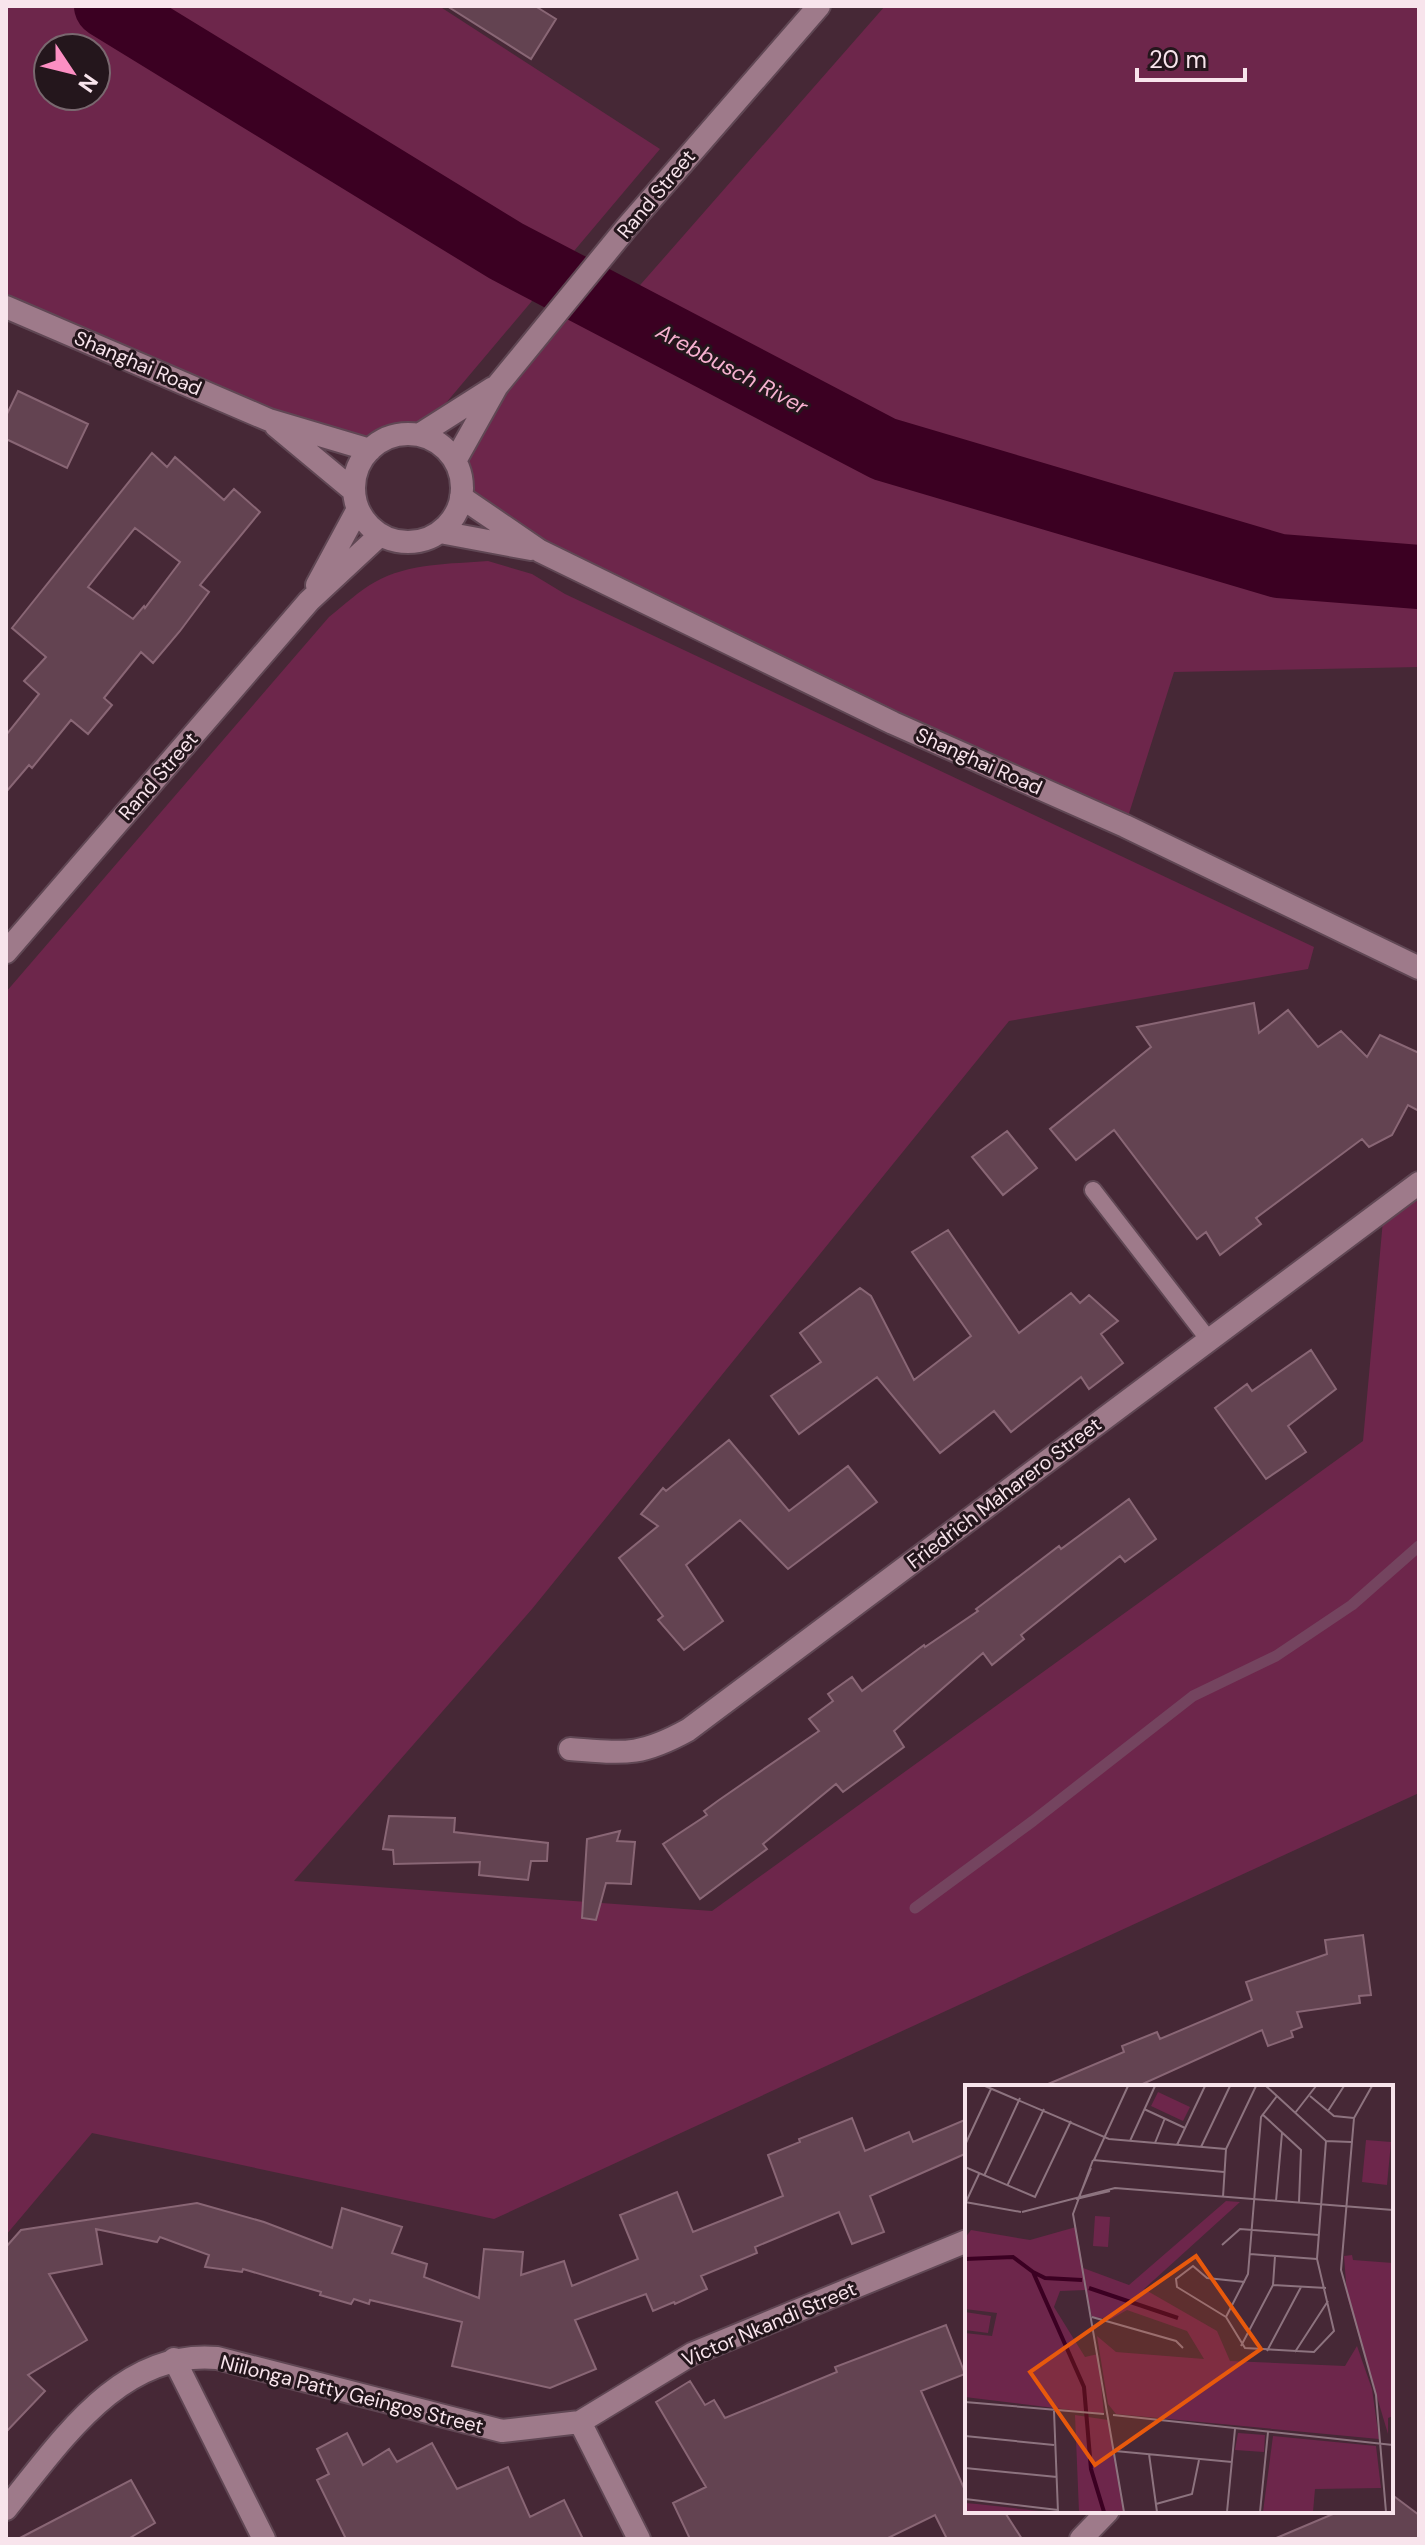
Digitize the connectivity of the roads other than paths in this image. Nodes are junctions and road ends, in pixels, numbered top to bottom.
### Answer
1 (819, 6) edge
2 (6, 307) edge
3 (502, 380) junction
4 (269, 420) junction
5 (419, 435) junction
6 (370, 450) junction
7 (455, 461) junction
8 (461, 497) junction
9 (356, 500) junction
10 (440, 532) junction
11 (380, 535) junction
12 (540, 551) junction
13 (309, 601) junction
14 (6, 952) edge
15 (1419, 968) edge
16 (1419, 1183) edge
17 (1093, 1190) dead end
18 (1209, 1340) junction
19 (570, 1749) dead end
20 (965, 2242) edge
21 (174, 2359) junction
22 (580, 2422) junction
23 (6, 2509) edge
24 (1106, 2513) edge
25 (264, 2539) edge
26 (639, 2539) edge
27 (1081, 2539) edge

1 - 3 street, Rand Street
2 - 4 street, Shanghai Road
3 - 5 street, Rand Street
3 - 7 street, Rand Street
4 - 6 street, Shanghai Road
4 - 9 street, Shanghai Road
5 - 6 street
5 - 7 street
6 - 9 street
7 - 8 street
8 - 10 street
8 - 12 street
9 - 11 street
9 - 13 street, Rand Street
10 - 11 street
10 - 12 street
11 - 13 street, Rand Street
12 - 15 street, Shanghai Road
13 - 14 street, Rand Street
16 - 18 street, Friedrich Maharero Street
17 - 18 lane
18 - 19 street, Friedrich Maharero Street
20 - 22 street, Victor Nkandi Street
21 - 22 street, Niilonga Patty Geingos Street
21 - 23 street, Niilonga Patty Geingos Street
21 - 25 street
22 - 26 street
24 - 27 street

